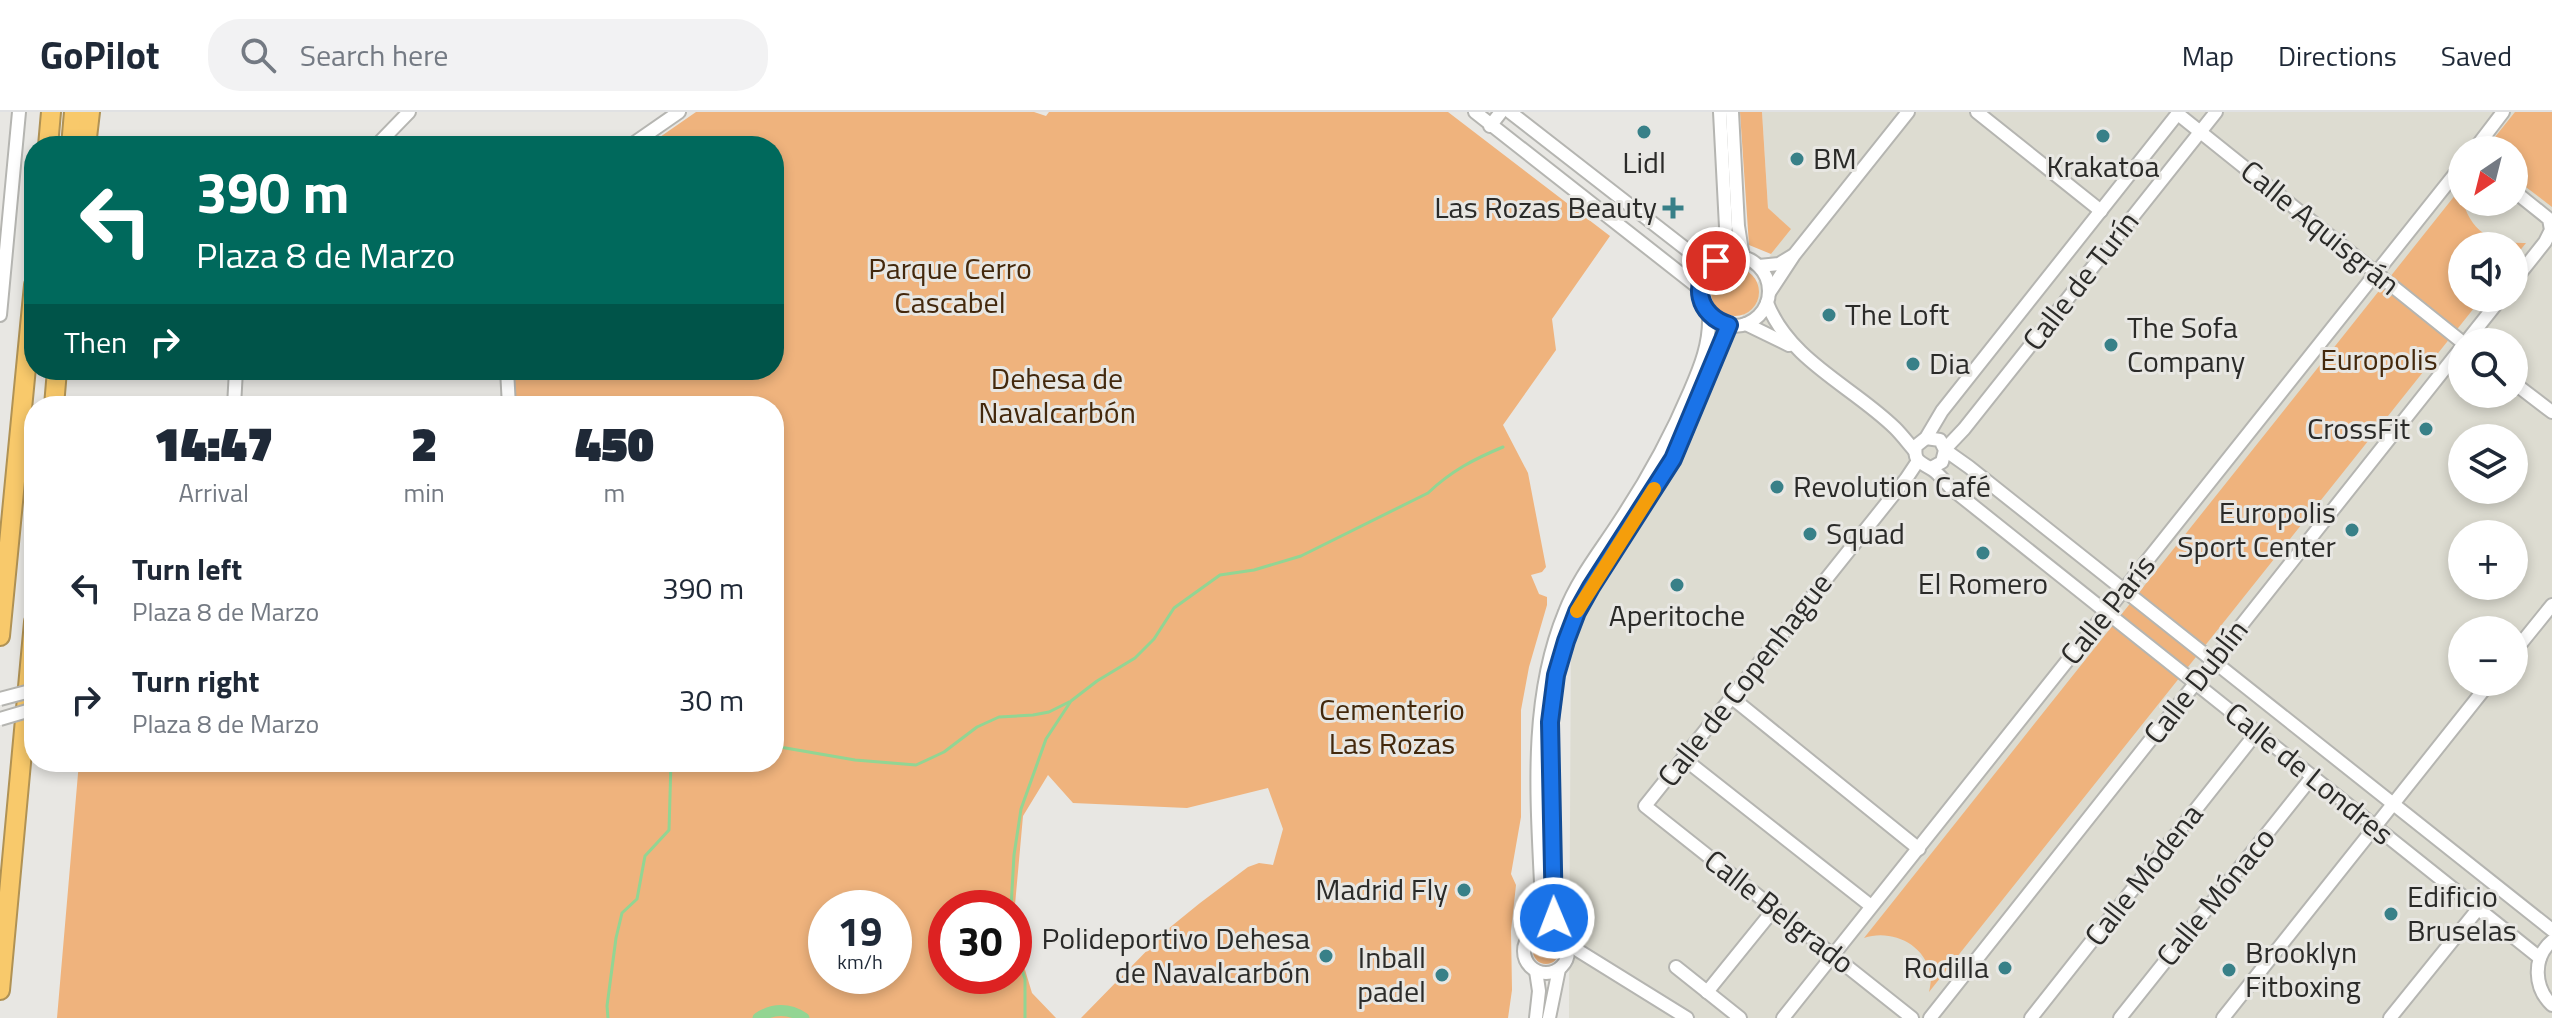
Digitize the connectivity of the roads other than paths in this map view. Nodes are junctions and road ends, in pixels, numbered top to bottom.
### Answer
1 (19, 112) edge
2 (51, 112) edge
3 (74, 112) edge
4 (82, 112) edge
5 (90, 112) edge
6 (409, 112) edge
7 (679, 112) edge
8 (1475, 112) edge
9 (1501, 112) edge
10 (1510, 112) edge
11 (1720, 112) edge
12 (1732, 112) edge
13 (1908, 112) edge
14 (1977, 112) edge
15 (2216, 112) edge
16 (2503, 112) edge
17 (2179, 113) edge
18 (1490, 126) junction
19 (2200, 131) junction
20 (49, 136) edge
21 (72, 136) edge
22 (80, 136) edge
23 (87, 136) edge
24 (391, 136) edge
25 (644, 136) edge
26 (2485, 136) edge
27 (2448, 182) edge
28 (2528, 202) edge
29 (2101, 211) junction
30 (1794, 255) junction
31 (1743, 257) junction
32 (1716, 261) junction
33 (2528, 263) edge
34 (1759, 266) junction
35 (2376, 272) junction
36 (1699, 288) junction
37 (1768, 298) junction
38 (2489, 312) edge
39 (0, 315) edge
40 (1709, 316) junction
41 (1746, 324) junction
42 (1729, 325) junction
43 (2476, 328) edge
44 (2448, 332) edge
45 (1796, 348) junction
46 (2448, 363) edge
47 (25, 380) edge
48 (2528, 394) edge
49 (2552, 412) edge
50 (1894, 427) junction
51 (1924, 438) junction
52 (1945, 450) junction
53 (1922, 462) junction
54 (2124, 590) junction
55 (2552, 605) edge
56 (2106, 612) junction
57 (2528, 635) edge
58 (0, 636) edge
59 (2213, 661) junction
60 (2195, 683) junction
61 (24, 691) edge
62 (2479, 696) edge
63 (1731, 697) junction
64 (0, 699) edge
65 (24, 712) edge
66 (0, 719) edge
67 (24, 730) edge
68 (2257, 732) junction
69 (24, 755) edge
70 (1683, 758) junction
71 (21, 762) junction
72 (2312, 777) junction
73 (2393, 804) junction
74 (1645, 806) joint
75 (2375, 827) junction
76 (1919, 849) junction
77 (1871, 906) junction
78 (1775, 908) junction
79 (2478, 909) junction
80 (1538, 930) junction
81 (2552, 930) edge
82 (1556, 931) junction
83 (2552, 941) edge
84 (1566, 943) junction
85 (1833, 954) junction
86 (2540, 958) junction
87 (1596, 962) junction
88 (1562, 966) junction
89 (1676, 967) dead end
90 (1536, 971) junction
91 (0, 990) edge
92 (1707, 992) junction
93 (2552, 1005) edge
94 (1536, 1018) edge
95 (1549, 1018) edge
96 (1687, 1018) edge
97 (1740, 1018) edge
98 (1783, 1018) edge
99 (1912, 1018) edge
100 (1930, 1018) edge
101 (2031, 1018) edge
102 (2120, 1018) edge
103 (2223, 1018) edge
104 (2390, 1018) edge

1 - 39 street
2 - 20 highway
3 - 21 highway
4 - 22 highway
5 - 23 highway
6 - 24 street
7 - 25 street
8 - 18 street
9 - 18 street
10 - 32 street
11 - 32 street
12 - 31 street
13 - 30 street
14 - 29 street
15 - 19 street, Calle de Turín
16 - 26 street
17 - 19 street, Calle Aquisgrán
17 - 29 street, Calle de Turín
18 - 36 street
19 - 35 street, Calle Aquisgrán
19 - 52 street, Calle de Turín
27 - 35 street, Calle París
28 - 33 street
29 - 51 street, Calle de Turín
30 - 34 street
30 - 37 street
31 - 32 street
31 - 34 street
32 - 36 street
34 - 37 street
35 - 44 street, Calle Aquisgrán
35 - 54 street, Calle París
36 - 40 street
37 - 41 street
37 - 45 street
38 - 43 street, Calle Dublín
40 - 42 street
40 - 80 street
41 - 42 street
41 - 45 street
42 - 82 street
45 - 50 street
46 - 59 street, Calle Dublín
47 - 58 highway
48 - 49 street
50 - 51 street, Calle de Londres
50 - 53 street, Calle de Londres
51 - 52 street, Calle de Londres
51 - 53 street, Calle de Turín
52 - 53 street, Calle de Turín
52 - 54 street, Calle de Londres
53 - 56 street, Calle de Londres
53 - 63 street, Calle de Copenhague
54 - 56 street, Calle París
54 - 59 street, Calle de Londres
55 - 57 street
56 - 60 street, Calle de Londres
56 - 76 street, Calle París
59 - 60 street, Calle Dublín
59 - 73 street, Calle de Londres
60 - 68 street, Calle de Londres
60 - 100 street, Calle Dublín
61 - 64 street, bridge
62 - 73 street
63 - 70 street, Calle de Copenhague
63 - 76 street
65 - 66 street, bridge
67 - 71 highway
68 - 72 street, Calle de Londres
68 - 101 street, Calle Módena
69 - 71 highway
70 - 74 street, Calle de Copenhague
70 - 77 street
71 - 91 highway
72 - 75 street, Calle de Londres
72 - 102 street, Calle Mónaco
73 - 75 street
73 - 81 street, Calle de Londres
74 - 78 street, Calle Belgrado
75 - 79 street, Calle de Londres
75 - 103 street
76 - 77 street, Calle París
77 - 85 street, Calle París
78 - 85 street, Calle Belgrado
78 - 92 street
79 - 86 street, Calle de Londres
79 - 104 street
80 - 82 street
80 - 90 street
82 - 84 street
83 - 86 street
84 - 87 street
84 - 88 street
85 - 98 street, Calle París
85 - 99 street, Calle Belgrado
86 - 93 street
87 - 88 street
87 - 96 street
88 - 90 street
88 - 95 street
89 - 92 street
90 - 94 street
92 - 97 street

